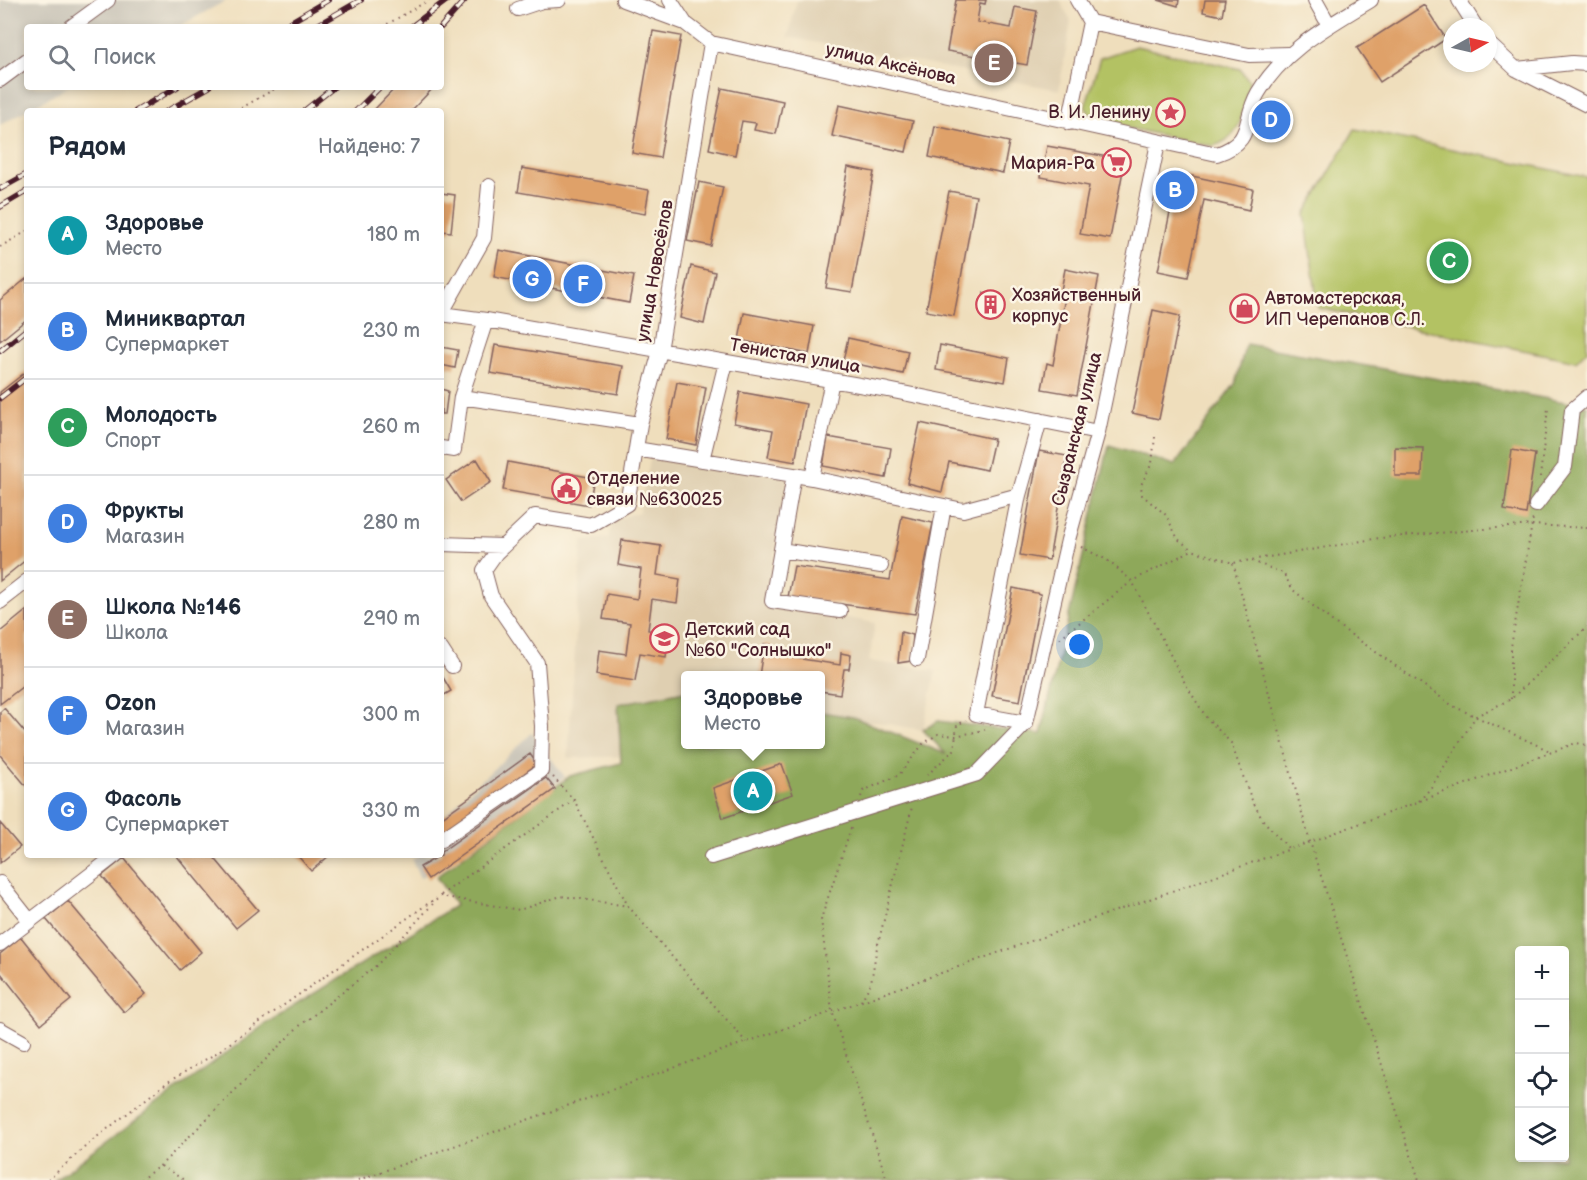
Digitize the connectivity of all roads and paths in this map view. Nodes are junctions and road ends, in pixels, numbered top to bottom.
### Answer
1 (108, 0) edge
2 (429, 0) edge
3 (559, 0) edge
4 (623, 0) edge
5 (670, 0) edge
6 (1077, 0) edge
7 (1315, 0) edge
8 (1371, 0) edge
9 (1459, 0) edge
10 (518, 9) dead end
11 (1470, 18) edge
12 (1090, 22) junction
13 (685, 23) junction
14 (75, 24) edge
15 (387, 24) edge
16 (1329, 25) junction
17 (711, 43) junction
18 (1497, 51) edge
19 (1288, 54) junction
20 (24, 62) edge
21 (1587, 64) edge
22 (1516, 69) junction
23 (0, 80) edge
24 (273, 90) edge
25 (1587, 105) edge
26 (241, 108) edge
27 (1069, 123) junction
28 (1158, 143) junction
29 (489, 186) dead end
30 (24, 233) edge
31 (0, 247) edge
32 (444, 309) edge
33 (444, 314) edge
34 (486, 320) junction
35 (660, 351) junction
36 (726, 362) junction
37 (832, 380) junction
38 (1587, 397) edge
39 (461, 398) junction
40 (1548, 408) dead end
41 (1040, 420) junction
42 (640, 424) junction
43 (1098, 432) junction
44 (1155, 437) dead end
45 (444, 448) edge
46 (636, 449) junction
47 (702, 460) junction
48 (794, 475) junction
49 (812, 478) junction
50 (1019, 495) junction
51 (1536, 505) junction
52 (944, 506) junction
53 (1532, 525) junction
54 (1587, 528) edge
55 (1068, 540) junction
56 (444, 544) edge
57 (503, 546) junction
58 (781, 550) junction
59 (1192, 550) junction
60 (1250, 560) junction
61 (1233, 563) junction
62 (881, 566) dead end
63 (1132, 581) junction
64 (24, 583) edge
65 (0, 602) edge
66 (840, 611) dead end
67 (1587, 627) edge
68 (1044, 651) junction
69 (444, 653) edge
70 (917, 659) dead end
71 (453, 666) dead end
72 (1511, 699) junction
73 (976, 714) junction
74 (1476, 716) junction
75 (1026, 723) junction
76 (1587, 745) edge
77 (1552, 752) junction
78 (541, 771) junction
79 (915, 794) junction
80 (574, 800) junction
81 (1419, 802) junction
82 (444, 838) edge
83 (1310, 842) junction
84 (1289, 849) junction
85 (711, 857) dead end
86 (112, 858) edge
87 (0, 883) edge
88 (440, 896) junction
89 (628, 906) junction
90 (821, 919) dead end
91 (30, 921) junction
92 (0, 944) edge
93 (861, 1001) junction
94 (831, 1011) junction
95 (0, 1029) edge
96 (746, 1041) junction
97 (23, 1042) dead end
98 (161, 1166) junction
99 (48, 1180) edge
100 (140, 1180) edge
101 (184, 1180) edge
102 (358, 1180) edge
103 (887, 1180) edge
104 (1419, 1180) edge

1 - 14 street
2 - 15 path
3 - 10 street
4 - 13 street
5 - 13 street, улица Аксёнова
6 - 12 street
7 - 16 street
8 - 16 street, улица Аксёнова
9 - 11 street
12 - 19 street
12 - 27 street
13 - 17 street, улица Аксёнова
16 - 19 street, улица Аксёнова
17 - 27 street, улица Аксёнова
17 - 35 street, улица Новосёлов
18 - 22 street
19 - 28 street, улица Аксёнова
20 - 23 street
21 - 22 street
22 - 25 street
24 - 26 path
27 - 28 street, улица Аксёнова
28 - 43 street, Сызранская улица
29 - 32 street
30 - 31 path
33 - 34 street, Тенистая улица
34 - 35 street, Тенистая улица
34 - 39 street
35 - 36 street, Тенистая улица
35 - 42 street, улица Новосёлов
36 - 37 street, Тенистая улица
36 - 47 street
37 - 41 street, Тенистая улица
37 - 49 street
38 - 51 street
39 - 42 street
39 - 45 street
40 - 51 path
41 - 43 street, Тенистая улица
41 - 50 street
42 - 46 street, улица Новосёлов
43 - 55 street, Сызранская улица
44 - 59 path
46 - 47 street
46 - 57 street, улица Новосёлов
47 - 48 street
48 - 49 street
48 - 58 street
49 - 52 street
50 - 52 street
50 - 73 street
51 - 53 path
52 - 70 street
53 - 54 path
53 - 60 path
53 - 72 path
55 - 63 path
55 - 68 street, Сызранская улица
56 - 57 street
57 - 78 street
58 - 62 street
58 - 66 street
59 - 61 path
59 - 63 path
60 - 61 path
60 - 74 path
61 - 83 path
63 - 68 path
63 - 84 path
64 - 65 street
67 - 72 path
68 - 75 street, Сызранская улица
69 - 71 street
72 - 74 path
73 - 75 street
73 - 79 path
74 - 77 path
74 - 81 path
75 - 79 street
76 - 77 path
77 - 81 path
78 - 80 path
78 - 82 street
79 - 85 street
79 - 93 path
80 - 88 path
80 - 89 path
81 - 83 path
83 - 84 path
83 - 104 path
84 - 93 path
86 - 91 street
87 - 91 street
88 - 89 path
88 - 98 path
88 - 99 path
89 - 96 path
90 - 94 path
91 - 92 street
93 - 94 path
94 - 96 path
94 - 103 path
95 - 97 street
96 - 102 path
98 - 100 path
98 - 101 path

